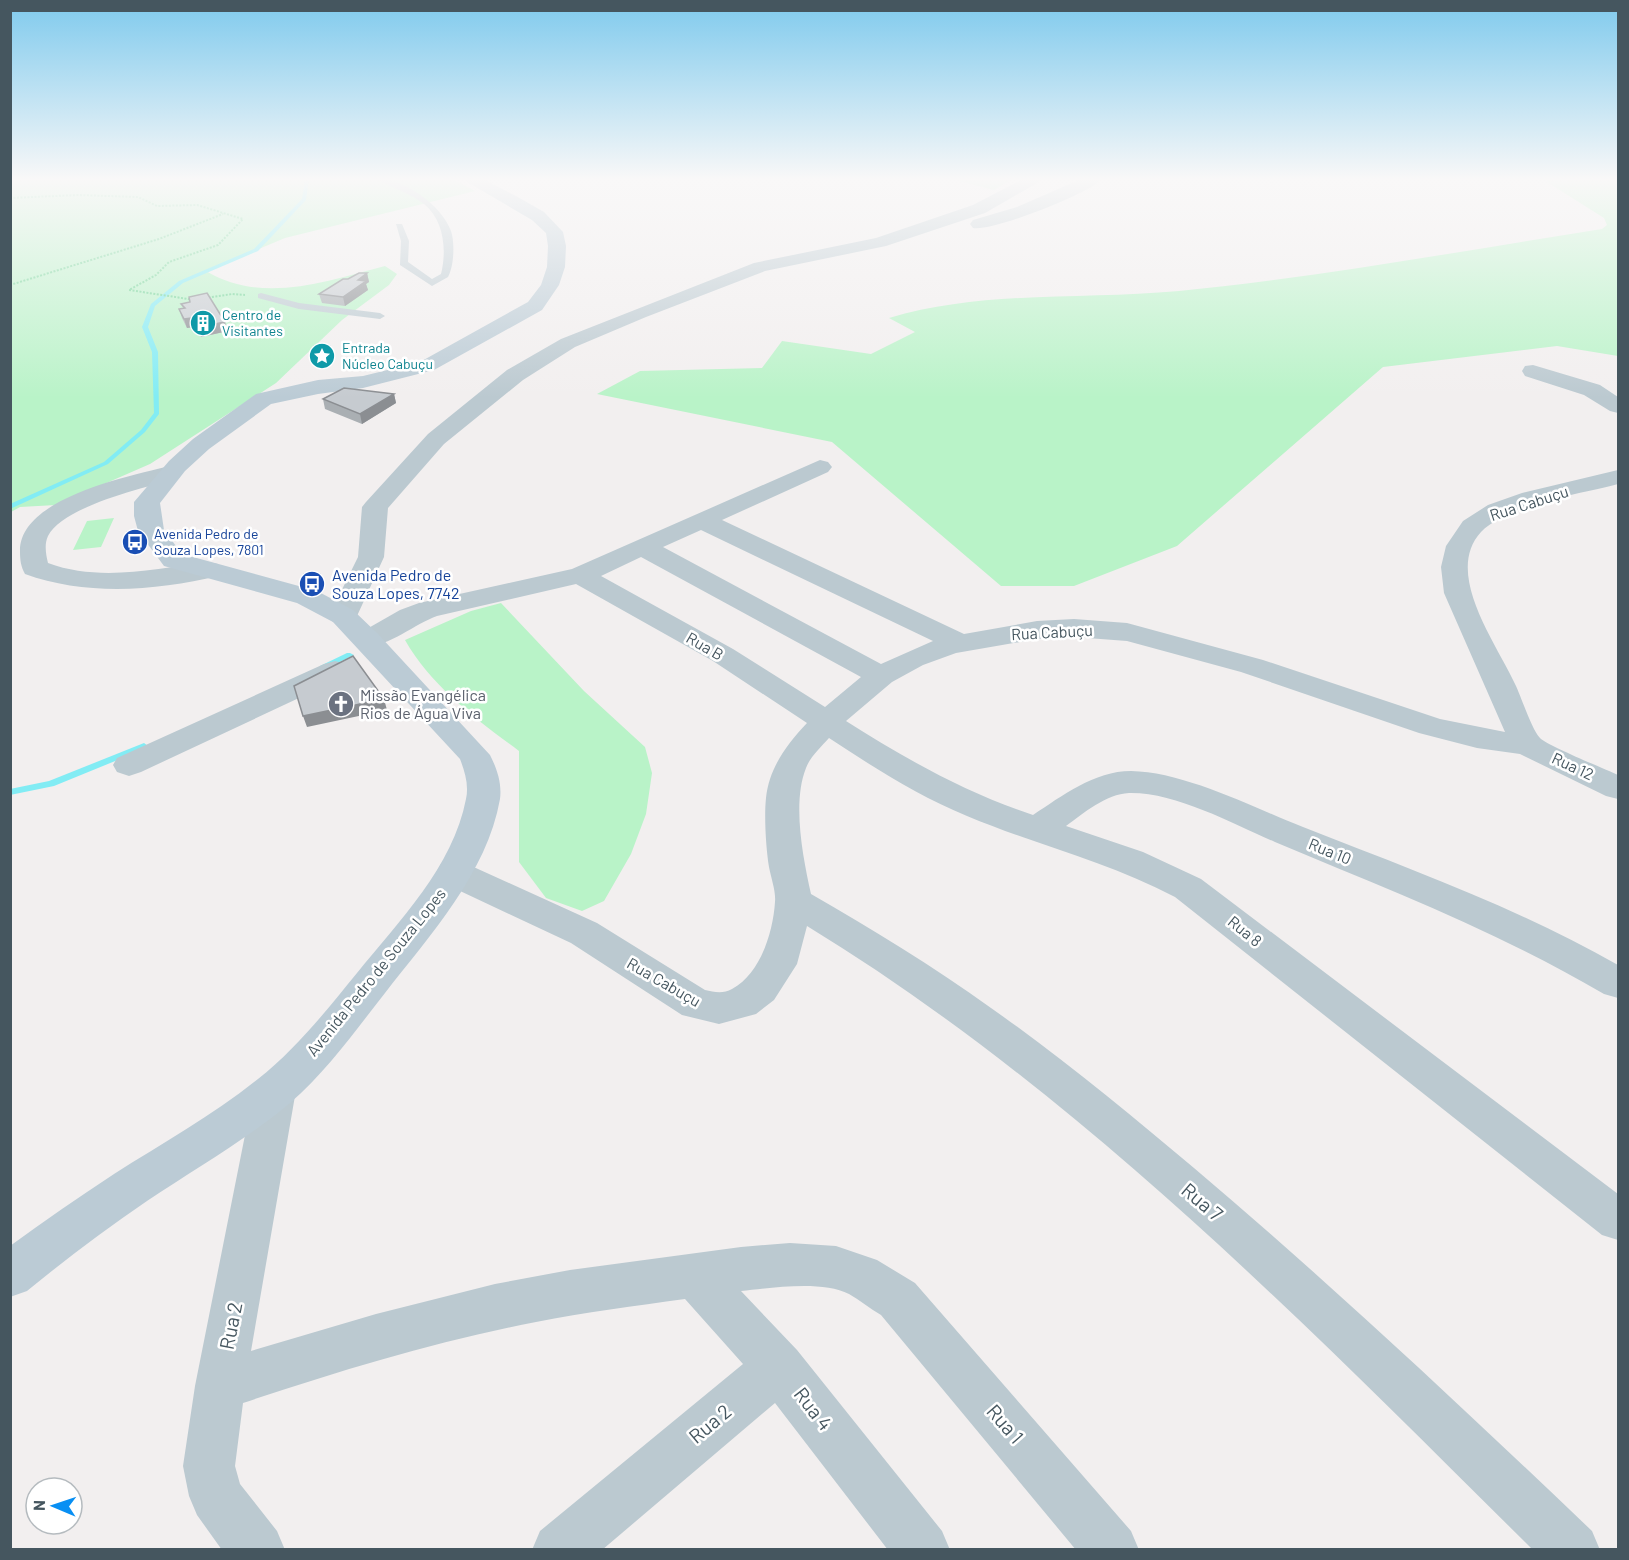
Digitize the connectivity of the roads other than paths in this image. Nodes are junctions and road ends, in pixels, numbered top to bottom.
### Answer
1 (404, 252) edge
2 (448, 252) edge
3 (557, 252) edge
4 (833, 252) edge
5 (261, 296) road end
6 (380, 316) dead end
7 (1533, 370) dead end
8 (1614, 403) edge
9 (820, 467) dead end
10 (170, 472) junction
11 (1618, 477) edge
12 (701, 520) junction
13 (642, 547) junction
14 (208, 570) junction
15 (580, 575) junction
16 (363, 636) junction
17 (960, 643) junction
18 (881, 676) junction
19 (825, 723) junction
20 (1527, 745) junction
21 (129, 765) dead end
22 (1618, 788) edge
23 (1037, 829) junction
24 (454, 873) junction
25 (794, 901) junction
26 (1618, 983) edge
27 (275, 1090) junction
28 (1618, 1220) edge
29 (10, 1275) edge
30 (694, 1275) junction
31 (779, 1366) junction
32 (220, 1386) junction
33 (258, 1550) edge
34 (559, 1550) edge
35 (923, 1550) edge
36 (1112, 1550) edge
37 (1573, 1550) edge

1 - 2 lane
3 - 10 main road, Avenida Pedro de Souza Lopes
4 - 16 street
5 - 6 lane
7 - 8 street
9 - 12 street
10 - 14 main road, Avenida Pedro de Souza Lopes
10 - 14 street
11 - 20 street, Rua Cabuçu
12 - 13 street
12 - 17 street
13 - 15 street
13 - 18 street
14 - 16 main road, Avenida Pedro de Souza Lopes
15 - 16 street
15 - 19 street, Rua B
16 - 21 street
16 - 24 main road, Avenida Pedro de Souza Lopes
17 - 18 street, Rua Cabuçu
17 - 20 street, Rua Cabuçu
18 - 19 street, Rua Cabuçu
19 - 23 street, Rua 8
19 - 25 street, Rua Cabuçu
20 - 22 street, Rua 12
23 - 26 street, Rua 10
23 - 28 street, Rua 8
24 - 25 street, Rua Cabuçu
24 - 27 main road, Avenida Pedro de Souza Lopes
25 - 37 street, Rua 7
27 - 29 main road, Avenida Pedro de Souza Lopes
27 - 32 street, Rua 2
30 - 31 street, Rua 4
30 - 32 street, Rua 1
30 - 36 street, Rua 1
31 - 34 street, Rua 2
31 - 35 street, Rua 4
32 - 33 street, Rua 2

